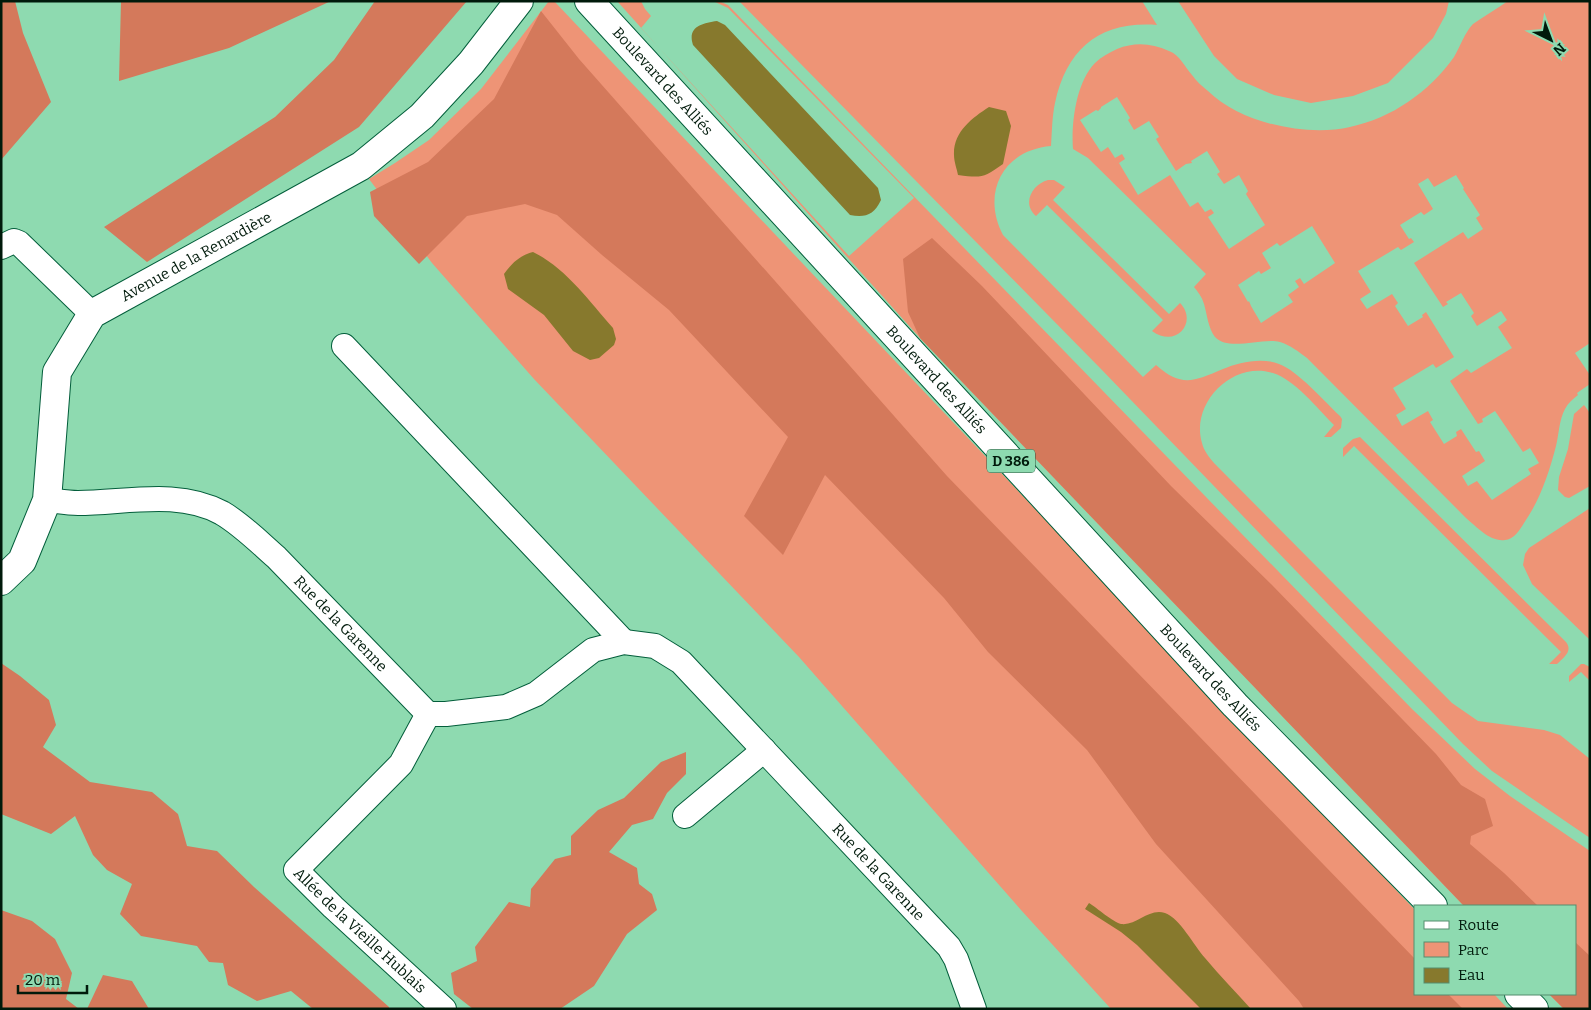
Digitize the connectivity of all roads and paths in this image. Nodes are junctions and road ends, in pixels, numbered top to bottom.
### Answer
1 (517, 4) edge
2 (592, 5) edge
3 (8, 244) edge
4 (92, 314) junction
5 (344, 346) dead end
6 (47, 500) junction
7 (1, 581) edge
8 (624, 642) junction
9 (428, 714) junction
10 (764, 750) junction
11 (685, 816) dead end
12 (1432, 905) edge
13 (1520, 995) edge
14 (444, 1009) edge
15 (974, 1009) edge
16 (1534, 1009) edge

1 - 4 main road, Avenue de la Renardière
2 - 12 main road, Boulevard des Alliés / D 386
3 - 4 street
4 - 6 main road
5 - 8 street
6 - 7 main road
6 - 9 street, Rue de la Garenne
8 - 9 street, Rue de la Garenne
8 - 10 street, Rue de la Garenne
9 - 14 street, Allée de la Vieille Hublais
10 - 11 street
10 - 15 street, Rue de la Garenne
13 - 16 main road

